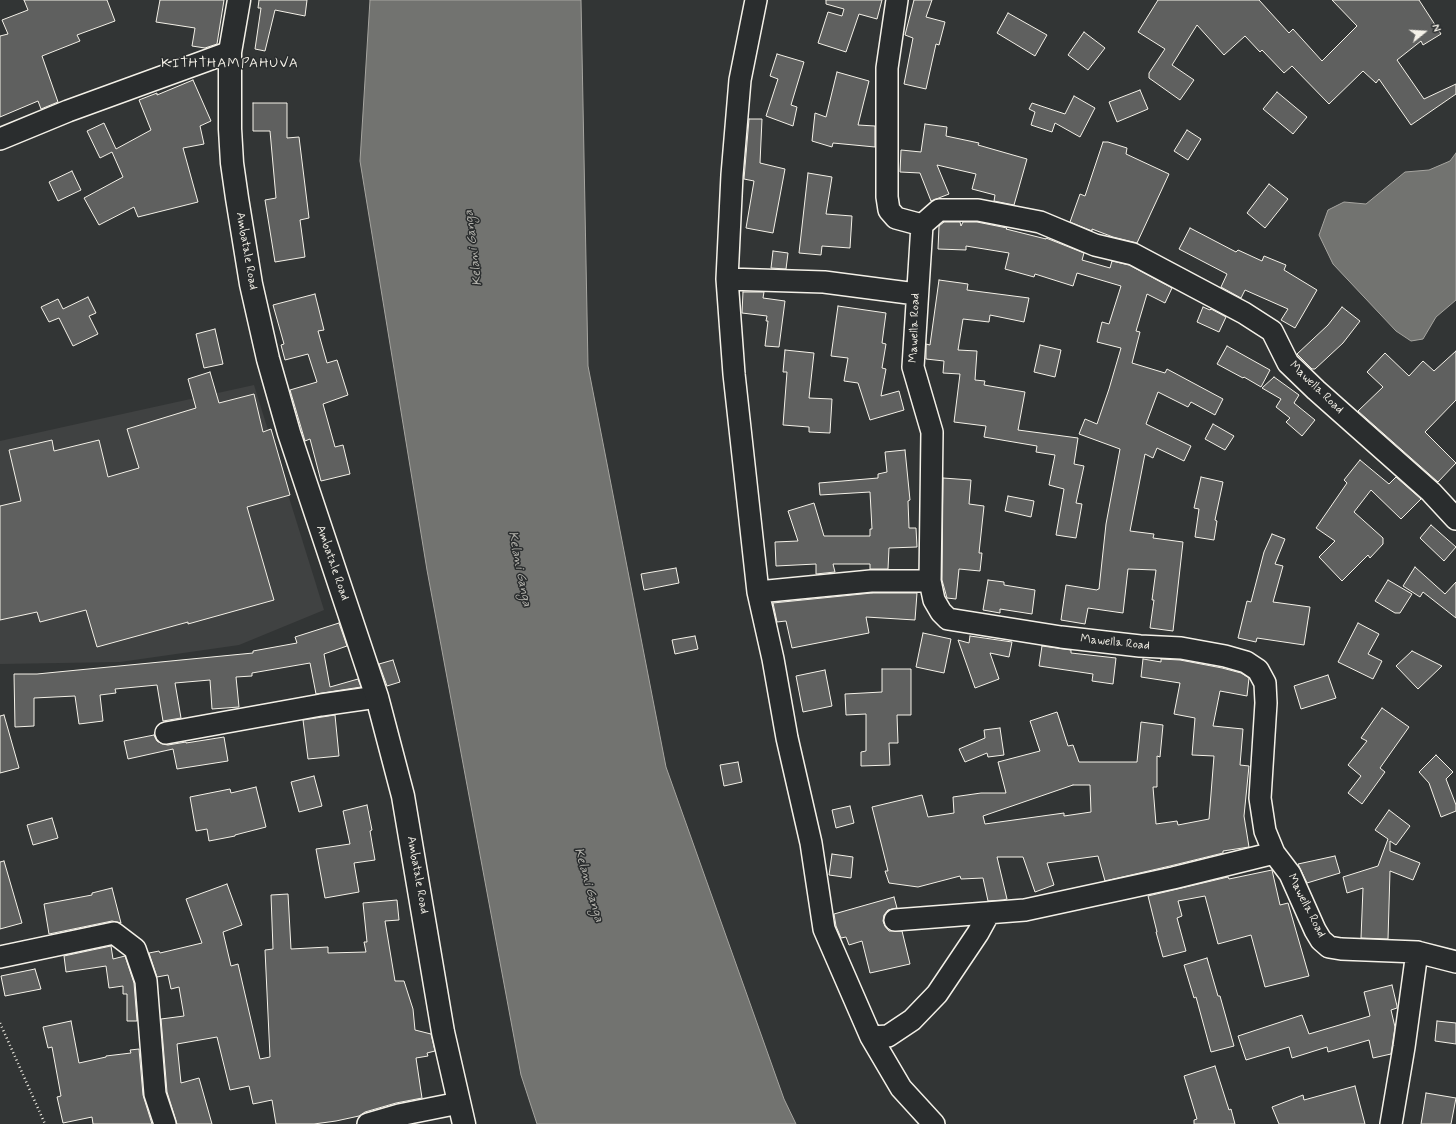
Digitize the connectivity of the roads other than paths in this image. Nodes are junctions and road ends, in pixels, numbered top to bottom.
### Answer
1 (239, 0) edge
2 (756, 0) edge
3 (897, 0) edge
4 (230, 52) junction
5 (0, 138) edge
6 (922, 225) junction
7 (727, 279) junction
8 (916, 294) junction
9 (1456, 519) edge
10 (930, 581) junction
11 (758, 592) junction
12 (376, 697) junction
13 (166, 733) dead end
14 (1274, 853) junction
15 (989, 912) junction
16 (894, 920) dead end
17 (1418, 952) junction
18 (0, 957) edge
19 (1456, 962) edge
20 (871, 1037) junction
21 (459, 1103) junction
22 (165, 1124) edge
23 (368, 1124) edge
24 (464, 1124) edge
25 (934, 1124) edge
26 (1391, 1124) edge

1 - 4 main road, Ambatale Road
2 - 7 street
3 - 6 street
4 - 5 street
4 - 12 main road, Ambatale Road
6 - 8 street, Mawella Road
6 - 9 street, Mawella Road
7 - 8 street
7 - 11 street
8 - 10 street, Mawella Road
10 - 11 street
10 - 14 street, Mawella Road
11 - 20 street
12 - 13 street
12 - 21 main road, Ambatale Road
14 - 15 street
14 - 17 street, Mawella Road
15 - 16 street
15 - 20 street
17 - 19 street, Mawella Road
17 - 26 street
18 - 22 street
20 - 25 street
21 - 23 street
21 - 24 main road, Ambatale Road

